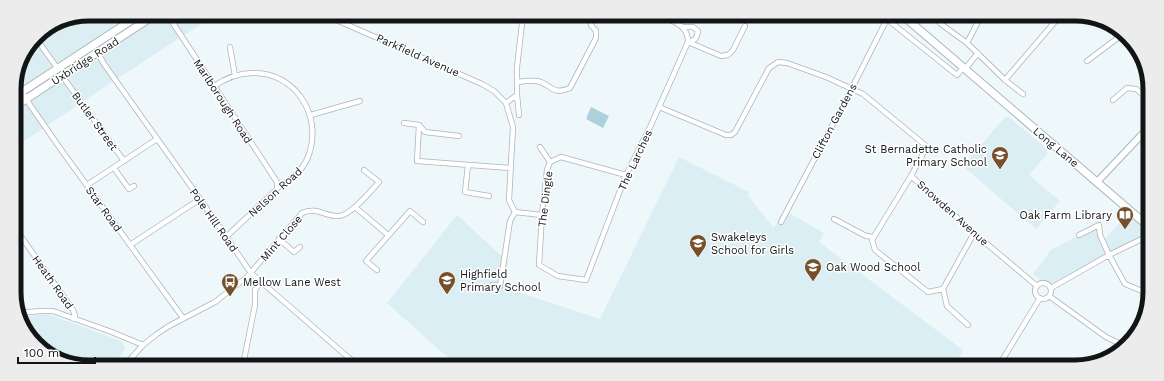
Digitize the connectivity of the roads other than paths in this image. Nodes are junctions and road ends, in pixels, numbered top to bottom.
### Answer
1 (132, 21) edge
2 (144, 21) edge
3 (171, 21) edge
4 (339, 21) edge
5 (522, 21) edge
6 (670, 21) edge
7 (883, 21) edge
8 (890, 21) edge
9 (909, 21) edge
10 (938, 21) edge
11 (978, 21) edge
12 (1055, 21) edge
13 (591, 25) dead end
14 (745, 26) dead end
15 (683, 27) junction
16 (1119, 37) edge
17 (688, 42) junction
18 (39, 43) edge
19 (967, 43) junction
20 (230, 47) dead end
21 (95, 49) junction
22 (978, 53) junction
23 (1087, 61) dead end
24 (964, 68) junction
25 (58, 69) junction
26 (235, 76) junction
27 (65, 80) dead end
28 (1005, 80) junction
29 (518, 82) junction
30 (213, 86) junction
31 (852, 88) junction
32 (22, 92) joint
33 (1023, 94) dead end
34 (517, 95) junction
35 (1143, 95) edge
36 (1113, 100) dead end
37 (360, 101) dead end
38 (28, 102) junction
39 (506, 103) junction
40 (21, 104) edge
41 (660, 107) junction
42 (311, 115) junction
43 (519, 115) dead end
44 (404, 123) dead end
45 (419, 125) junction
46 (1143, 133) edge
47 (459, 136) dead end
48 (157, 139) junction
49 (540, 147) dead end
50 (925, 150) junction
51 (932, 152) dead end
52 (124, 161) junction
53 (550, 162) junction
54 (468, 165) junction
55 (114, 168) junction
56 (511, 168) junction
57 (364, 170) dead end
58 (626, 175) junction
59 (911, 176) junction
60 (1097, 182) junction
61 (87, 185) junction
62 (134, 186) dead end
63 (277, 188) junction
64 (488, 196) dead end
65 (200, 199) junction
66 (355, 207) junction
67 (515, 212) junction
68 (542, 215) junction
69 (834, 219) dead end
70 (423, 222) dead end
71 (780, 222) dead end
72 (1143, 222) edge
73 (974, 233) junction
74 (388, 235) junction
75 (1079, 235) dead end
76 (21, 236) edge
77 (226, 237) junction
78 (874, 237) junction
79 (279, 239) junction
80 (1143, 239) edge
81 (130, 245) junction
82 (300, 247) dead end
83 (1109, 256) junction
84 (376, 270) dead end
85 (251, 273) junction
86 (586, 280) joint
87 (260, 282) junction
88 (492, 285) dead end
89 (1037, 286) junction
90 (943, 288) junction
91 (1051, 288) junction
92 (1143, 291) edge
93 (1049, 296) junction
94 (1040, 298) junction
95 (24, 312) edge
96 (183, 318) junction
97 (74, 319) junction
98 (968, 325) dead end
99 (1119, 343) edge
100 (142, 345) junction
101 (129, 360) edge
102 (244, 360) edge
103 (351, 360) edge
104 (1002, 360) edge

1 - 21 main road, Uxbridge Road
2 - 21 main road, Uxbridge Road
3 - 30 street, Marlborough Road
4 - 39 street, Parkfield Avenue
5 - 29 street
6 - 15 street, The Larches
7 - 31 street, Clifton Gardens
8 - 24 street
9 - 24 main road, Long Lane
10 - 19 street
11 - 19 street
12 - 28 street
13 - 29 street
14 - 17 street
15 - 17 street
15 - 17 street, The Larches
16 - 23 street
17 - 41 street, The Larches
18 - 25 street
19 - 22 street
20 - 26 street
21 - 25 main road, Uxbridge Road
21 - 38 main road, Uxbridge Road
21 - 48 street, Pole Hill Road
22 - 24 street
22 - 28 street
24 - 60 main road, Long Lane
25 - 32 main road, Uxbridge Road
26 - 30 street, Nelson Road
26 - 42 street, Nelson Road
27 - 52 street, Butler Street
28 - 33 street
29 - 34 street
30 - 63 street, Marlborough Road
31 - 41 street
31 - 50 street
31 - 71 street, Clifton Gardens
32 - 38 street, Star Road
34 - 39 street
34 - 43 street
35 - 36 street
37 - 42 street
38 - 40 main road, Uxbridge Road
38 - 61 street, Star Road
39 - 56 street
41 - 58 street, The Larches
42 - 63 street, Nelson Road
44 - 45 street
45 - 47 street
45 - 54 street
46 - 60 street
48 - 52 street
48 - 65 street, Pole Hill Road
49 - 53 street
50 - 51 street
50 - 59 street, Snowden Avenue
52 - 55 street
53 - 58 street, The Dingle
53 - 68 street, The Dingle
54 - 56 street
54 - 64 street
55 - 61 street
55 - 62 street
56 - 67 street
57 - 66 street, Mint Close
58 - 86 street, The Larches
59 - 73 street, Snowden Avenue
59 - 78 street
60 - 72 main road, Long Lane
61 - 81 street, Star Road
63 - 77 street, Nelson Road
65 - 77 street, Pole Hill Road
65 - 81 street
66 - 74 street
66 - 79 street, Mint Close
67 - 68 street
67 - 88 street
68 - 86 street, The Dingle
69 - 78 street
70 - 74 street
73 - 89 street, Snowden Avenue
73 - 90 street
74 - 84 street
75 - 83 street
76 - 97 street, Heath Road
77 - 85 street, Pole Hill Road
78 - 90 street
79 - 82 street
79 - 85 street, Mint Close
80 - 83 street
81 - 96 street, Star Road
83 - 91 street
83 - 92 street
85 - 87 street, Pole Hill Road
85 - 96 street
87 - 102 street
87 - 103 street, Pole Hill Road
89 - 91 street
89 - 94 street
90 - 98 street
91 - 93 street
93 - 94 street
93 - 99 street
94 - 104 street
95 - 97 street
96 - 100 street
97 - 100 street
100 - 101 street

